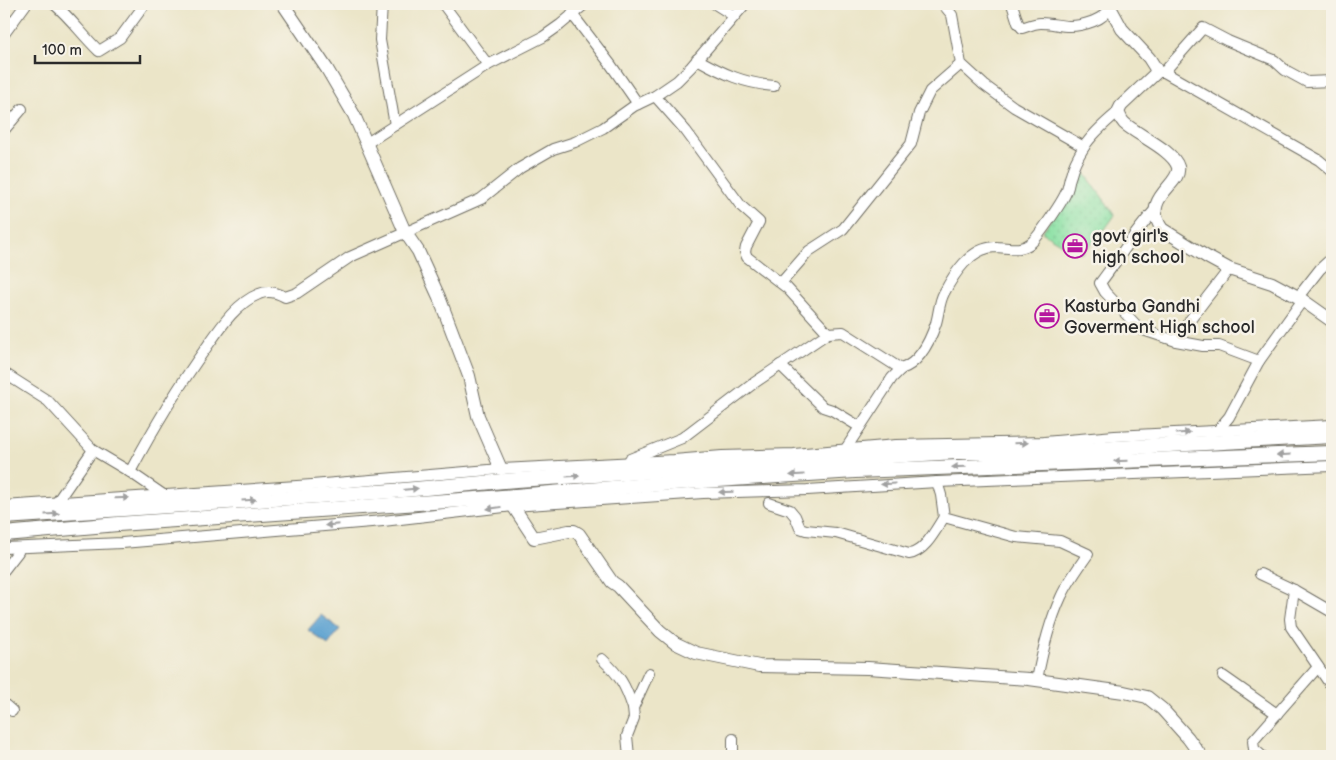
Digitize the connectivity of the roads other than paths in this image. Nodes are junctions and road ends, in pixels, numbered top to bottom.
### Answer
1 (26, 4) edge
2 (54, 4) edge
3 (145, 4) edge
4 (283, 4) edge
5 (382, 4) edge
6 (443, 4) edge
7 (585, 4) edge
8 (715, 4) edge
9 (745, 4) edge
10 (943, 4) edge
11 (1012, 4) edge
12 (1110, 5) edge
13 (572, 14) junction
14 (734, 16) junction
15 (4, 34) edge
16 (697, 59) junction
17 (961, 64) junction
18 (488, 65) junction
19 (1160, 72) junction
20 (1332, 81) edge
21 (774, 86) dead end
22 (655, 96) junction
23 (638, 104) junction
24 (22, 109) dead end
25 (1118, 112) junction
26 (395, 124) junction
27 (4, 130) edge
28 (366, 143) junction
29 (1084, 147) junction
30 (1332, 171) edge
31 (1156, 209) junction
32 (406, 232) junction
33 (1332, 258) edge
34 (1229, 269) junction
35 (782, 283) junction
36 (1300, 299) junction
37 (1332, 321) edge
38 (828, 333) junction
39 (1176, 341) junction
40 (1260, 361) junction
41 (780, 365) junction
42 (901, 369) junction
43 (4, 373) edge
44 (1332, 425) edge
45 (860, 427) junction
46 (1218, 430) junction
47 (1332, 436) edge
48 (93, 450) junction
49 (845, 450) junction
50 (1332, 453) edge
51 (622, 462) junction
52 (1332, 466) edge
53 (501, 468) junction
54 (130, 472) junction
55 (937, 482) junction
56 (165, 496) junction
57 (56, 502) junction
58 (769, 503) dead end
59 (4, 506) edge
60 (512, 506) junction
61 (4, 517) edge
62 (944, 517) junction
63 (4, 534) edge
64 (4, 548) edge
65 (18, 552) dead end
66 (4, 570) edge
67 (1260, 574) dead end
68 (1294, 590) junction
69 (1332, 612) edge
70 (602, 658) dead end
71 (1318, 667) junction
72 (649, 673) dead end
73 (1223, 676) dead end
74 (1037, 680) junction
75 (1332, 687) edge
76 (4, 704) edge
77 (633, 708) junction
78 (12, 711) dead end
79 (1277, 714) junction
80 (733, 738) dead end
81 (629, 756) edge
82 (733, 756) edge
83 (1202, 756) edge
84 (1262, 756) edge

1 - 15 street
2 - 3 street
4 - 28 main road
5 - 26 street
6 - 18 street
7 - 13 street
8 - 14 street
9 - 14 street
10 - 17 street
11 - 12 street
12 - 19 main road
13 - 18 street
13 - 23 street
14 - 16 street
16 - 21 street
16 - 22 street
17 - 29 street
17 - 35 street
18 - 26 street
19 - 20 street
19 - 25 main road
19 - 30 street
22 - 23 street
22 - 35 street
23 - 32 street
24 - 27 street
25 - 29 street
25 - 31 main road
26 - 28 street
28 - 32 main road
29 - 42 street
31 - 34 main road
31 - 39 street
32 - 53 main road
32 - 54 street
33 - 36 street
34 - 36 main road
34 - 39 street
35 - 38 street
36 - 37 main road
36 - 40 street
38 - 41 street
38 - 42 street
39 - 40 street
40 - 46 street
41 - 45 street
41 - 51 street
42 - 45 street
43 - 48 street
44 - 46 street
45 - 49 street
49 -> 46 street
61 -> 47 highway
48 - 54 street
48 - 57 street
49 - 51 street
50 -> 63 highway
51 - 53 street
52 - 55 street
53 - 56 street
54 - 56 street
55 -> 60 street
55 - 62 street
57 -> 56 street
57 - 59 street
58 - 62 street
60 -> 64 street
60 - 74 main road
62 - 74 street
65 - 66 street
67 - 68 street
68 - 69 street
68 - 71 street
70 - 77 street
71 - 75 street
71 - 79 street
72 - 77 street
73 - 79 street
74 - 83 main road
76 - 78 street
77 - 81 street
79 - 84 street
80 - 82 street

